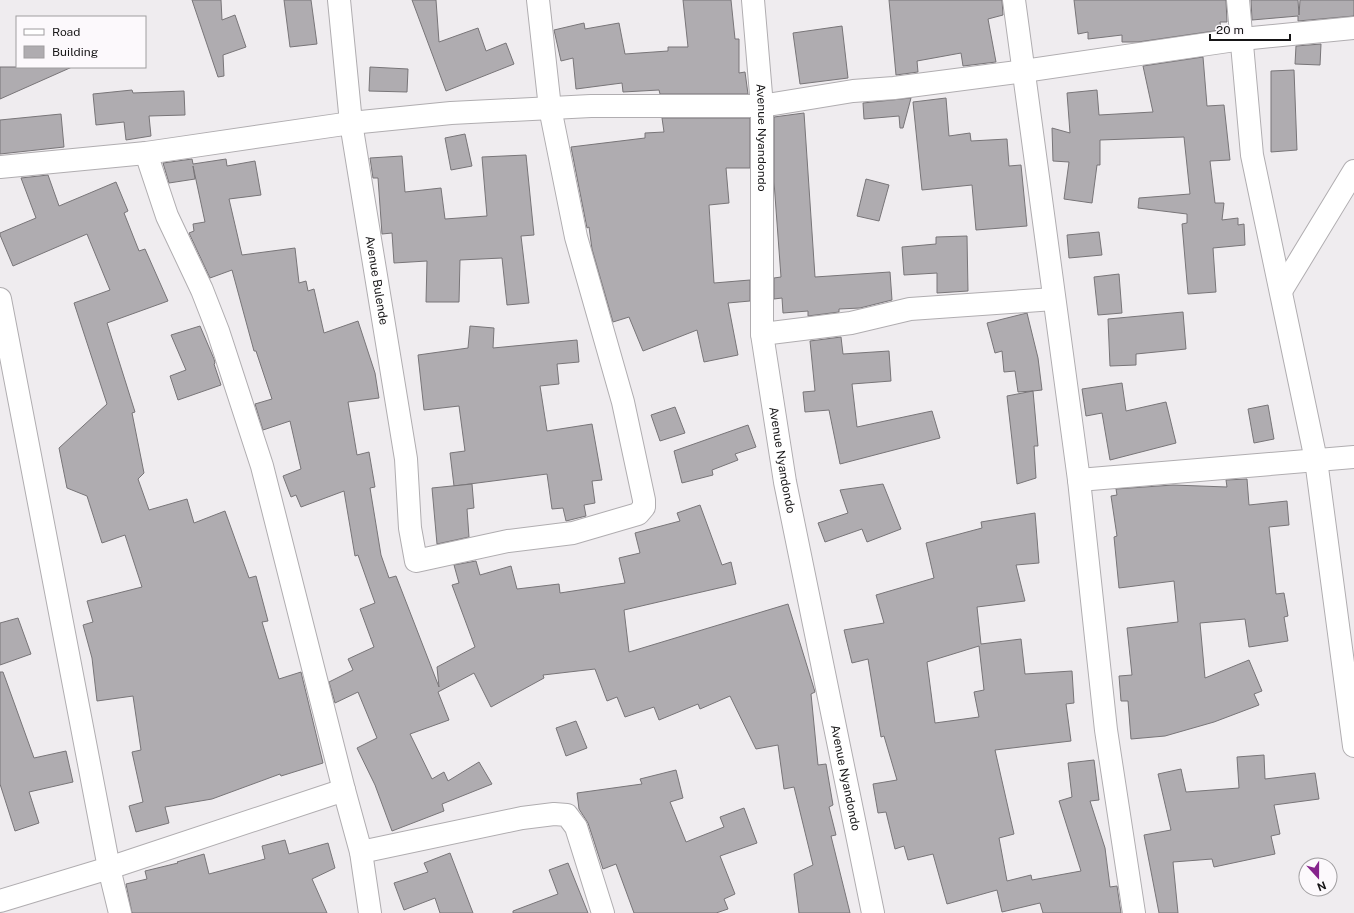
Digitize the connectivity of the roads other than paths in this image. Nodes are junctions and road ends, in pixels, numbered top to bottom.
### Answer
1 (339, 0) edge
2 (538, 0) edge
3 (753, 0) edge
4 (1014, 0) edge
5 (1238, 0) edge
6 (1354, 28) edge
7 (1242, 38) junction
8 (1024, 72) junction
9 (762, 106) junction
10 (550, 108) junction
11 (350, 123) junction
12 (146, 153) junction
13 (0, 168) edge
14 (1354, 171) edge
15 (1281, 291) junction
16 (1054, 299) junction
17 (0, 302) edge
18 (762, 334) junction
19 (1354, 457) edge
20 (1316, 460) junction
21 (1079, 480) junction
22 (1354, 746) edge
23 (344, 790) junction
24 (361, 852) junction
25 (109, 868) junction
26 (0, 901) edge
27 (120, 913) edge
28 (370, 913) edge
29 (603, 913) edge
30 (873, 913) edge
31 (1134, 913) edge

1 - 11 street, Avenue Bulende
2 - 10 street
3 - 9 street, Avenue Nyandondo
4 - 8 street
5 - 7 street
6 - 7 street
7 - 8 street
7 - 15 street
8 - 9 street
8 - 16 street
9 - 10 street
9 - 18 street, Avenue Nyandondo
10 - 11 street
10 - 11 street, Avenue Bulende
11 - 12 street
12 - 13 street
12 - 23 street
14 - 15 street
15 - 20 street
16 - 18 street
16 - 21 street
17 - 25 street
18 - 30 street, Avenue Nyandondo
19 - 20 street
20 - 21 street
20 - 22 street
21 - 31 street
23 - 24 street
23 - 25 street
24 - 28 street
24 - 29 street
25 - 26 street
25 - 27 street

